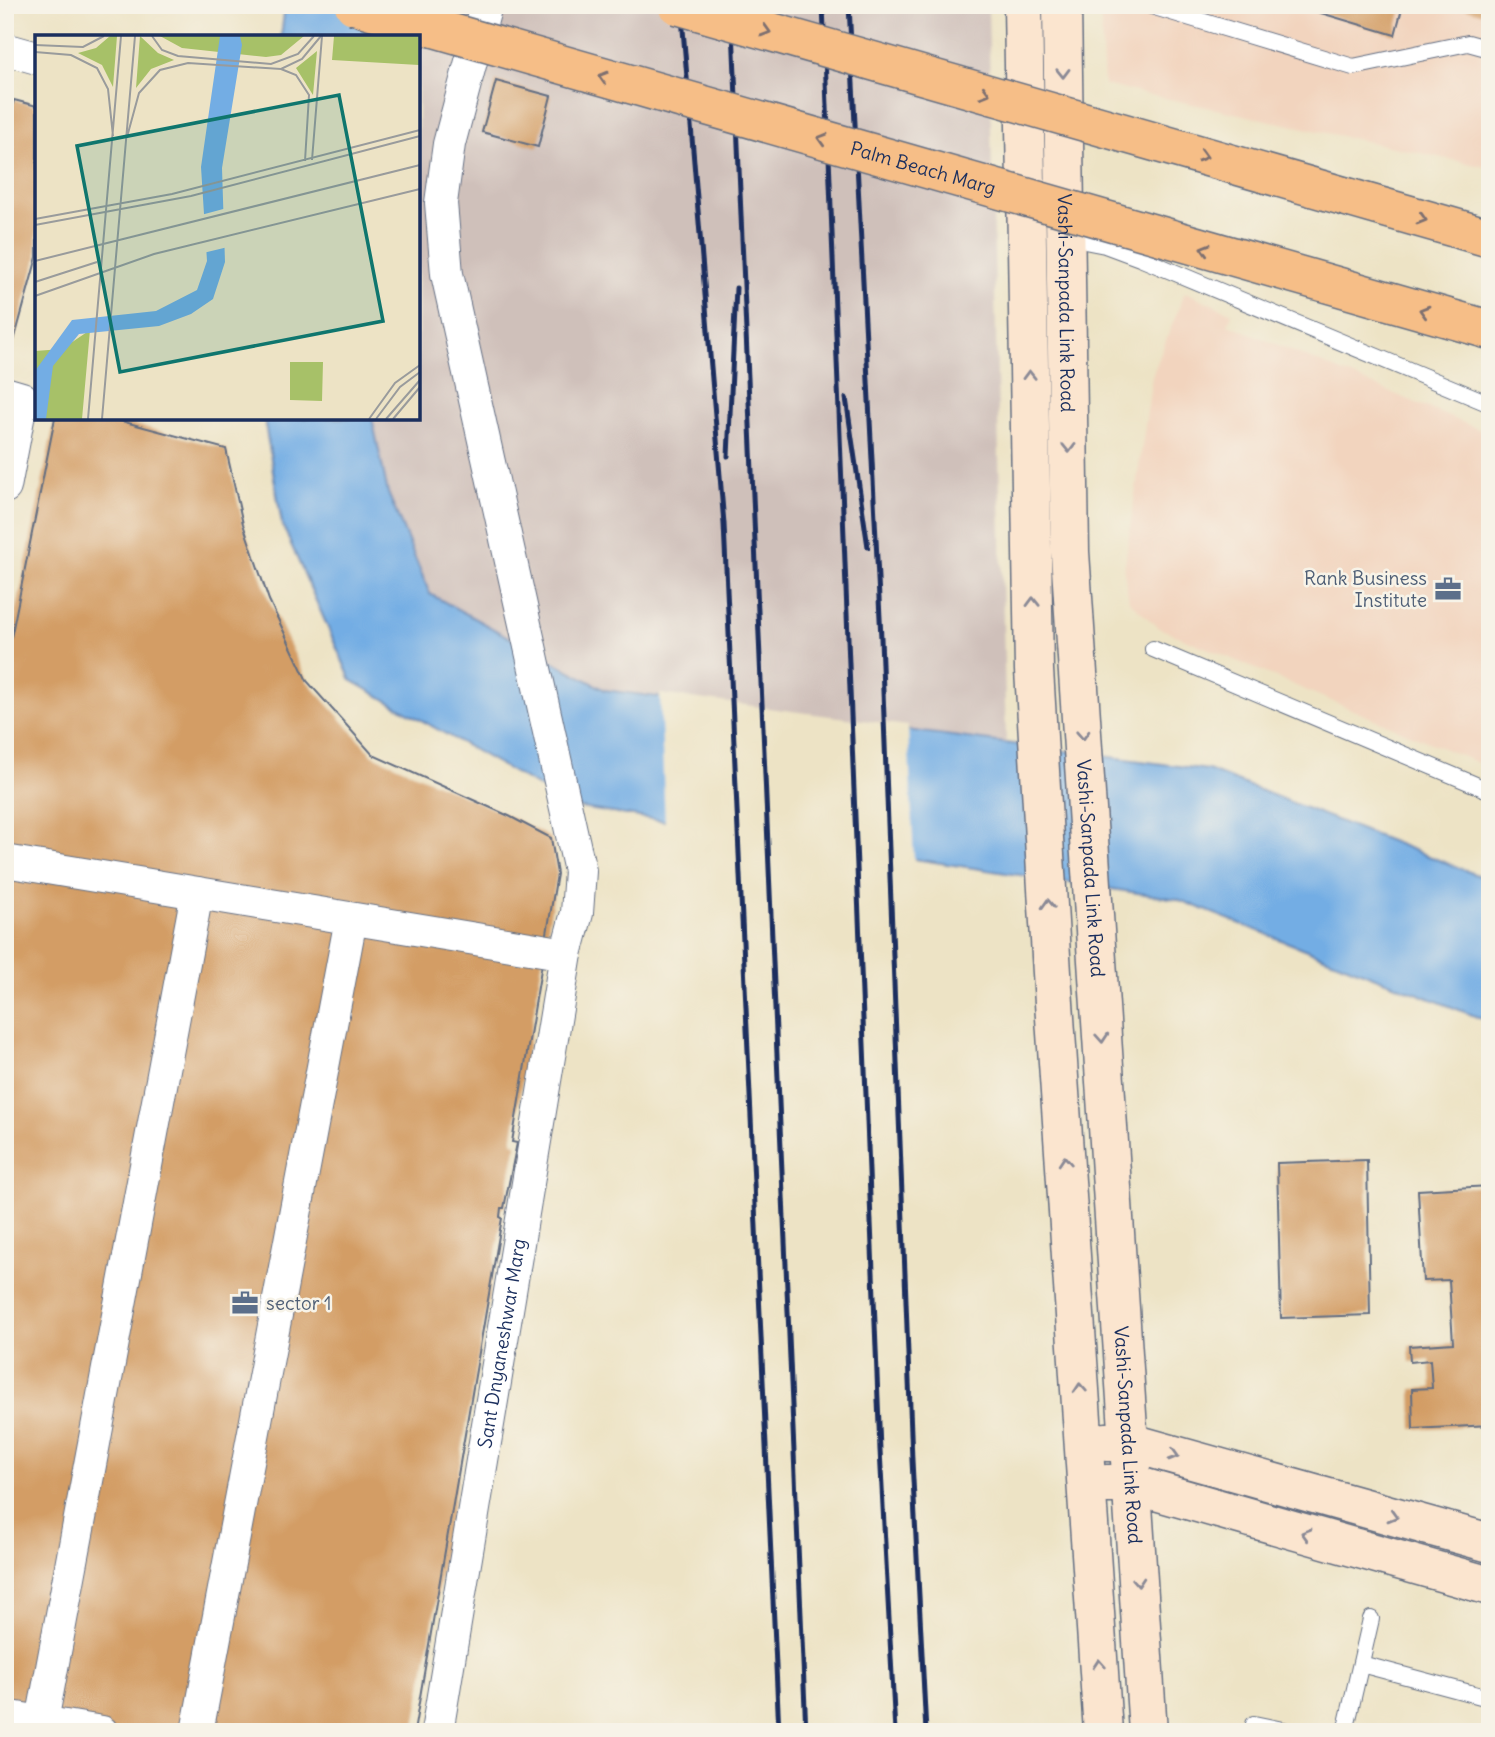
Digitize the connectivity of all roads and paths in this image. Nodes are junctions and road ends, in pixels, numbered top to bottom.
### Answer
1 (354, 5) edge
2 (486, 5) edge
3 (677, 5) edge
4 (1023, 5) edge
5 (1062, 5) edge
6 (1148, 5) edge
7 (5, 49) edge
8 (1490, 49) edge
9 (35, 57) edge
10 (1046, 237) junction
11 (1490, 238) edge
12 (1490, 330) edge
13 (5, 393) edge
14 (1490, 404) edge
15 (5, 487) edge
16 (1153, 649) dead end
17 (1490, 791) edge
18 (5, 861) edge
19 (197, 893) junction
20 (351, 919) junction
21 (566, 954) junction
22 (1119, 1297) junction
23 (1074, 1300) junction
24 (1083, 1442) junction
25 (1128, 1442) junction
26 (1086, 1483) junction
27 (1131, 1484) junction
28 (1490, 1544) edge
29 (1490, 1586) edge
30 (1371, 1619) dead end
31 (1361, 1664) junction
32 (1481, 1696) dead end
33 (5, 1716) edge
34 (1254, 1724) dead end
35 (41, 1727) edge
36 (102, 1732) edge
37 (197, 1732) edge
38 (437, 1732) edge
39 (1103, 1732) edge
40 (1148, 1732) edge
41 (1292, 1732) edge
42 (1345, 1732) edge

12 -> 1 main road, Palm Beach Marg, bridge
2 - 21 street, Sant Dnyaneshwar Marg
3 -> 11 main road, bridge
4 - 10 main road, Vashi-Sanpada Link Road
5 -> 10 main road, Vashi-Sanpada Link Road
6 - 8 lane
7 - 9 street
10 - 14 lane
10 -> 22 main road, Vashi-Sanpada Link Road
23 -> 10 main road, Vashi-Sanpada Link Road
13 - 15 street
16 - 17 lane
18 - 19 street
19 - 20 street
19 - 35 street
20 - 21 street
20 - 37 street
21 - 38 street, Sant Dnyaneshwar Marg
22 - 23 main road
22 - 25 main road, Vashi-Sanpada Link Road
24 -> 23 main road, Vashi-Sanpada Link Road
24 - 25 main road
24 - 26 main road, Vashi-Sanpada Link Road
25 - 27 main road, Vashi-Sanpada Link Road
25 -> 28 main road
26 - 27 main road
39 -> 26 main road, Vashi-Sanpada Link Road
29 -> 27 main road
27 -> 40 main road, Vashi-Sanpada Link Road
30 - 31 lane
31 - 32 lane
31 - 42 lane
33 - 35 street
34 - 41 lane
35 - 36 street

